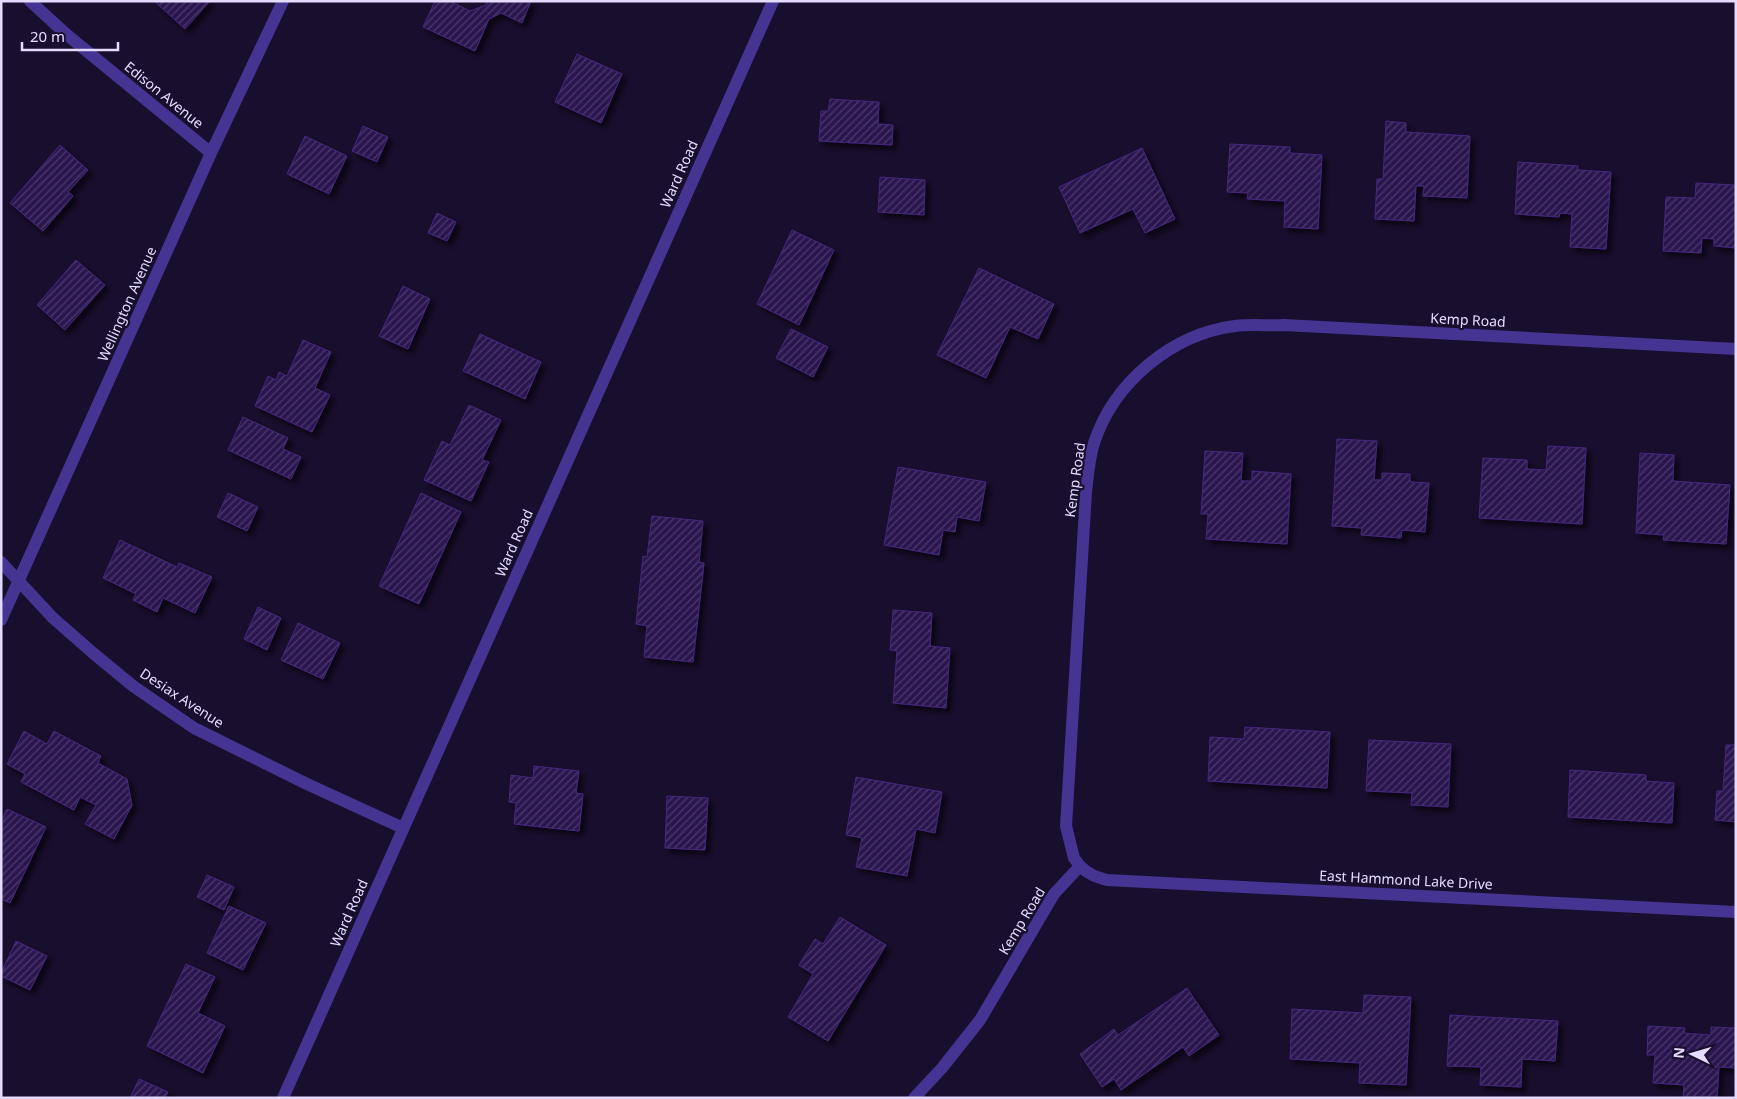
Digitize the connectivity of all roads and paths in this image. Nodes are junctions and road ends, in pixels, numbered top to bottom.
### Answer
1 (30, 1) edge
2 (283, 1) edge
3 (773, 1) edge
4 (211, 153) junction
5 (1736, 349) edge
6 (1, 562) edge
7 (19, 582) junction
8 (1, 620) edge
9 (403, 828) junction
10 (1080, 866) junction
11 (1736, 912) edge
12 (283, 1098) edge
13 (914, 1098) edge

1 - 4 street, Edison Avenue
2 - 4 street, Wellington Avenue
3 - 9 street, Ward Road
4 - 7 street, Wellington Avenue
5 - 10 street, Kemp Road
6 - 7 street, Desiax Avenue
7 - 8 street, Wellington Avenue
7 - 9 street, Desiax Avenue
9 - 12 street, Ward Road
10 - 11 street, East Hammond Lake Drive
10 - 13 street, Kemp Road

